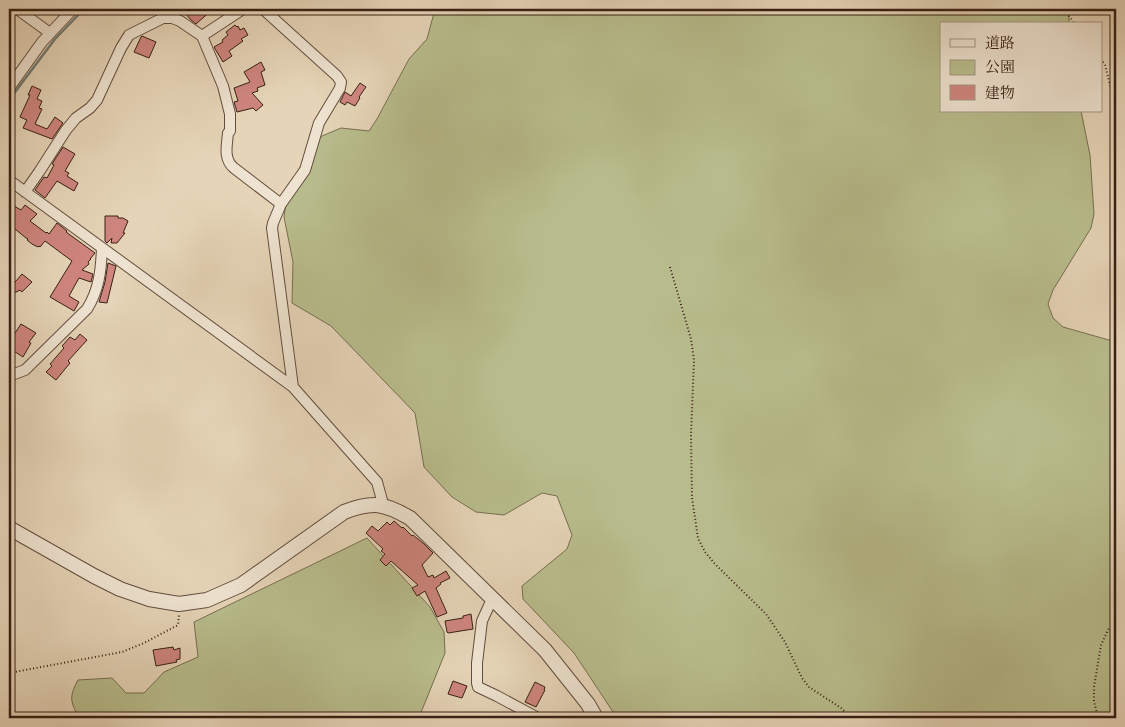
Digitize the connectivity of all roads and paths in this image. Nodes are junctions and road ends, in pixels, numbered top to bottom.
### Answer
1 (17, 9) edge
2 (73, 9) edge
3 (243, 9) edge
4 (263, 9) edge
5 (1068, 9) edge
6 (1074, 22) edge
7 (50, 33) junction
8 (202, 36) junction
9 (1102, 60) edge
10 (9, 88) edge
11 (1116, 108) edge
12 (9, 180) edge
13 (24, 192) junction
14 (281, 204) junction
15 (102, 248) junction
16 (670, 267) dead end
17 (9, 376) edge
18 (293, 387) junction
19 (380, 505) junction
20 (9, 528) edge
21 (492, 599) junction
22 (179, 604) junction
23 (1116, 621) edge
24 (9, 673) edge
25 (538, 718) edge
26 (596, 718) edge
27 (850, 718) edge
28 (1098, 718) edge

1 - 7 street
2 - 7 street
3 - 8 street
4 - 14 street
5 - 6 path
7 - 10 street
8 - 13 street
8 - 14 street
9 - 11 path
12 - 13 street
13 - 15 street
14 - 18 street
15 - 17 street
15 - 18 street
16 - 27 path
18 - 19 street
19 - 21 street
19 - 22 street
20 - 22 street
21 - 25 street
21 - 26 street
22 - 24 path
23 - 28 path

